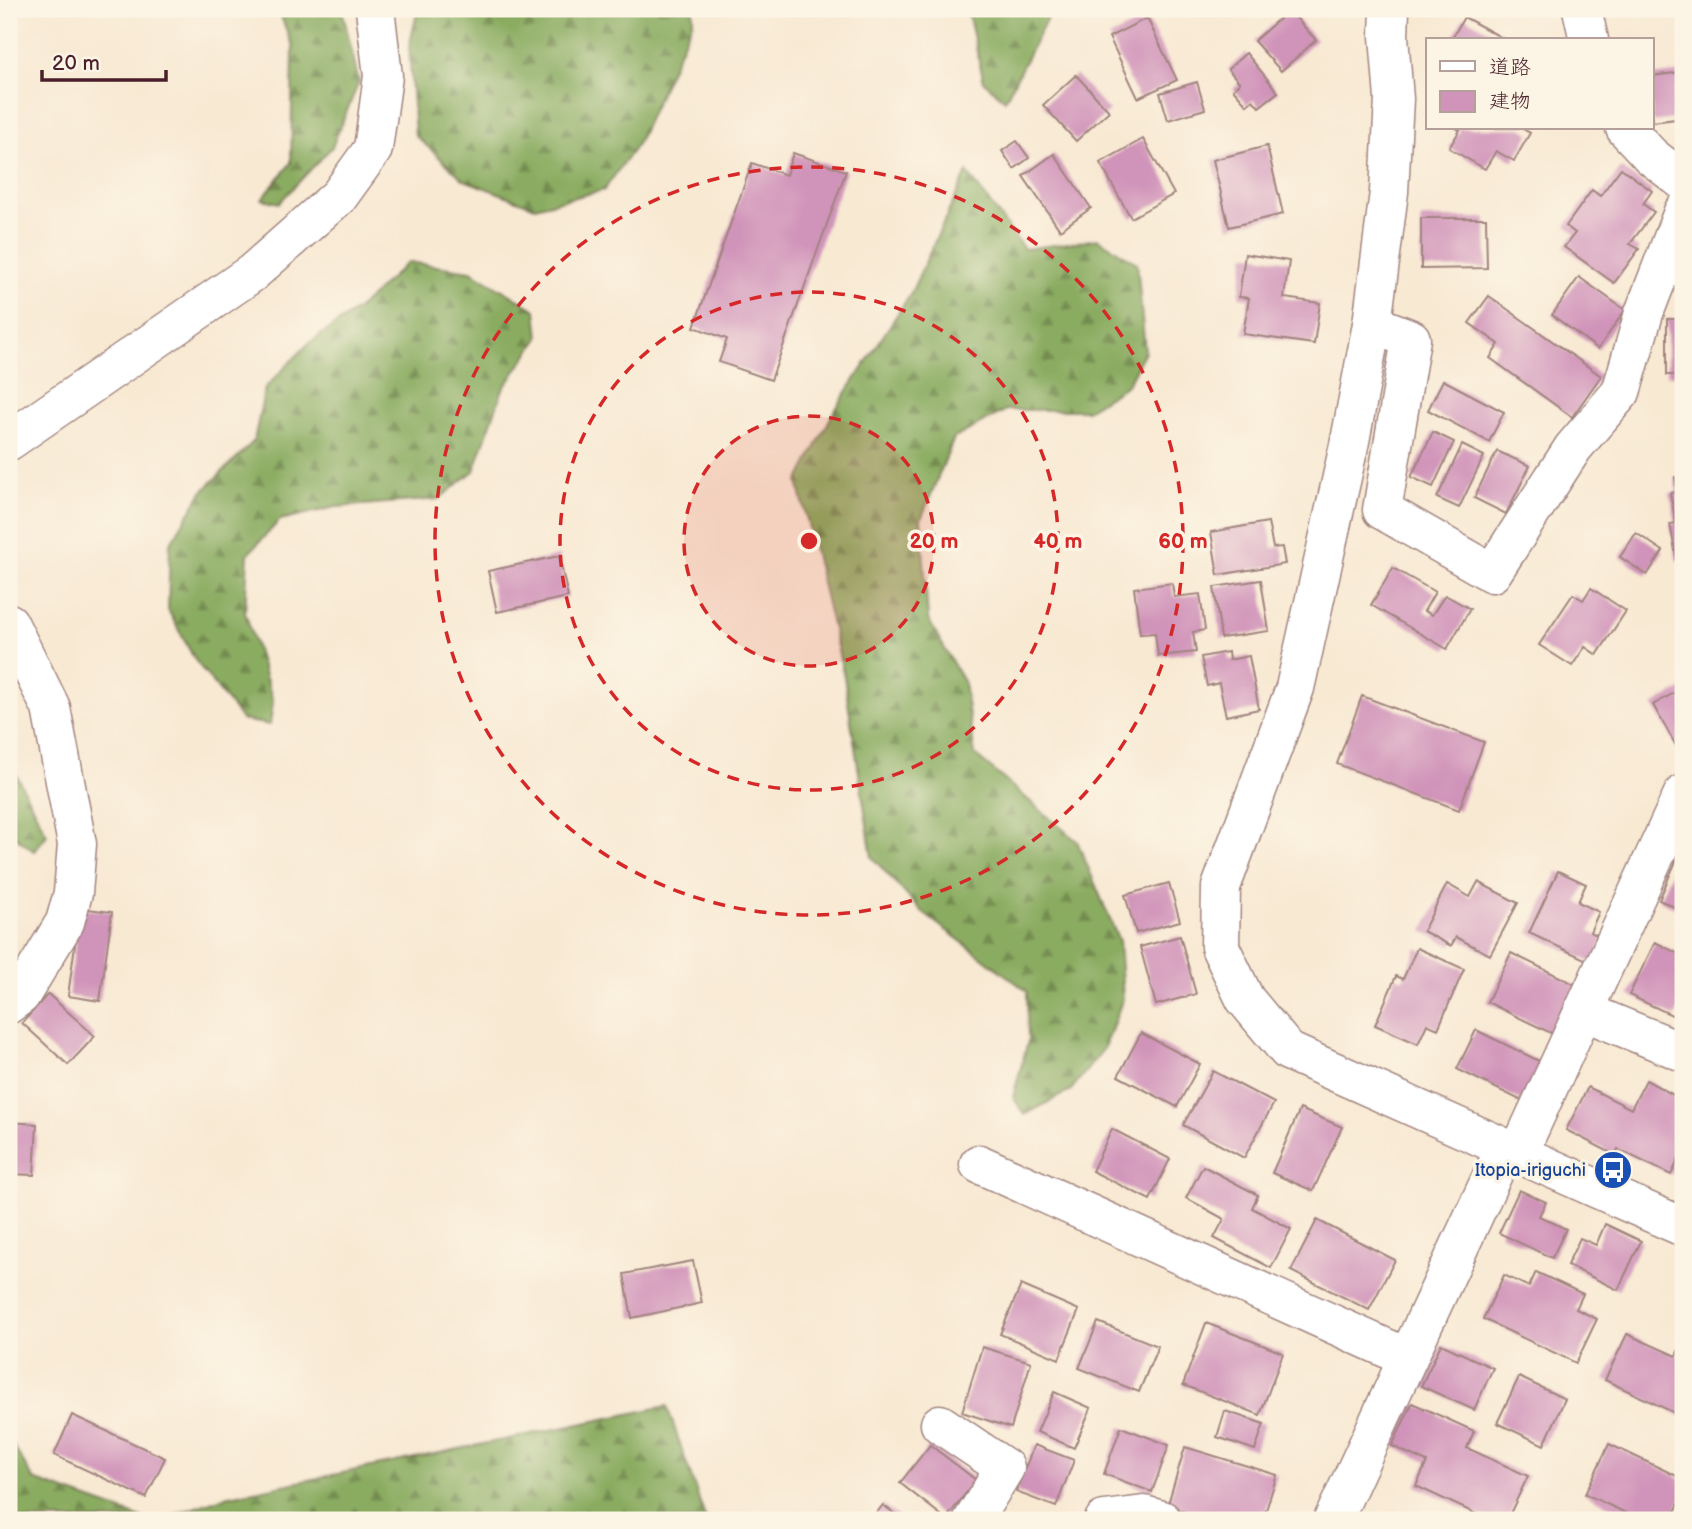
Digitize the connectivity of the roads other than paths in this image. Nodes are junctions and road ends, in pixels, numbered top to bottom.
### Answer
1 (375, 9) edge
2 (1390, 9) edge
3 (1583, 9) edge
4 (1588, 38) edge
5 (1627, 130) edge
6 (1683, 181) edge
7 (1683, 212) edge
8 (1372, 324) junction
9 (9, 441) edge
10 (9, 623) edge
11 (1683, 793) edge
12 (9, 1004) edge
13 (1583, 1011) junction
14 (1683, 1052) edge
15 (1511, 1151) junction
16 (979, 1164) dead end
17 (1683, 1227) edge
18 (1408, 1358) junction
19 (940, 1424) dead end
20 (973, 1520) edge
21 (1104, 1520) edge
22 (1162, 1520) edge
23 (1333, 1520) edge

1 - 9 street
2 - 8 street
3 - 4 street
5 - 6 street
7 - 8 street
8 - 15 street
10 - 12 street
11 - 13 street
13 - 14 street
13 - 15 street
15 - 17 street
15 - 18 street
16 - 18 street
18 - 23 street
19 - 20 street
21 - 22 street

